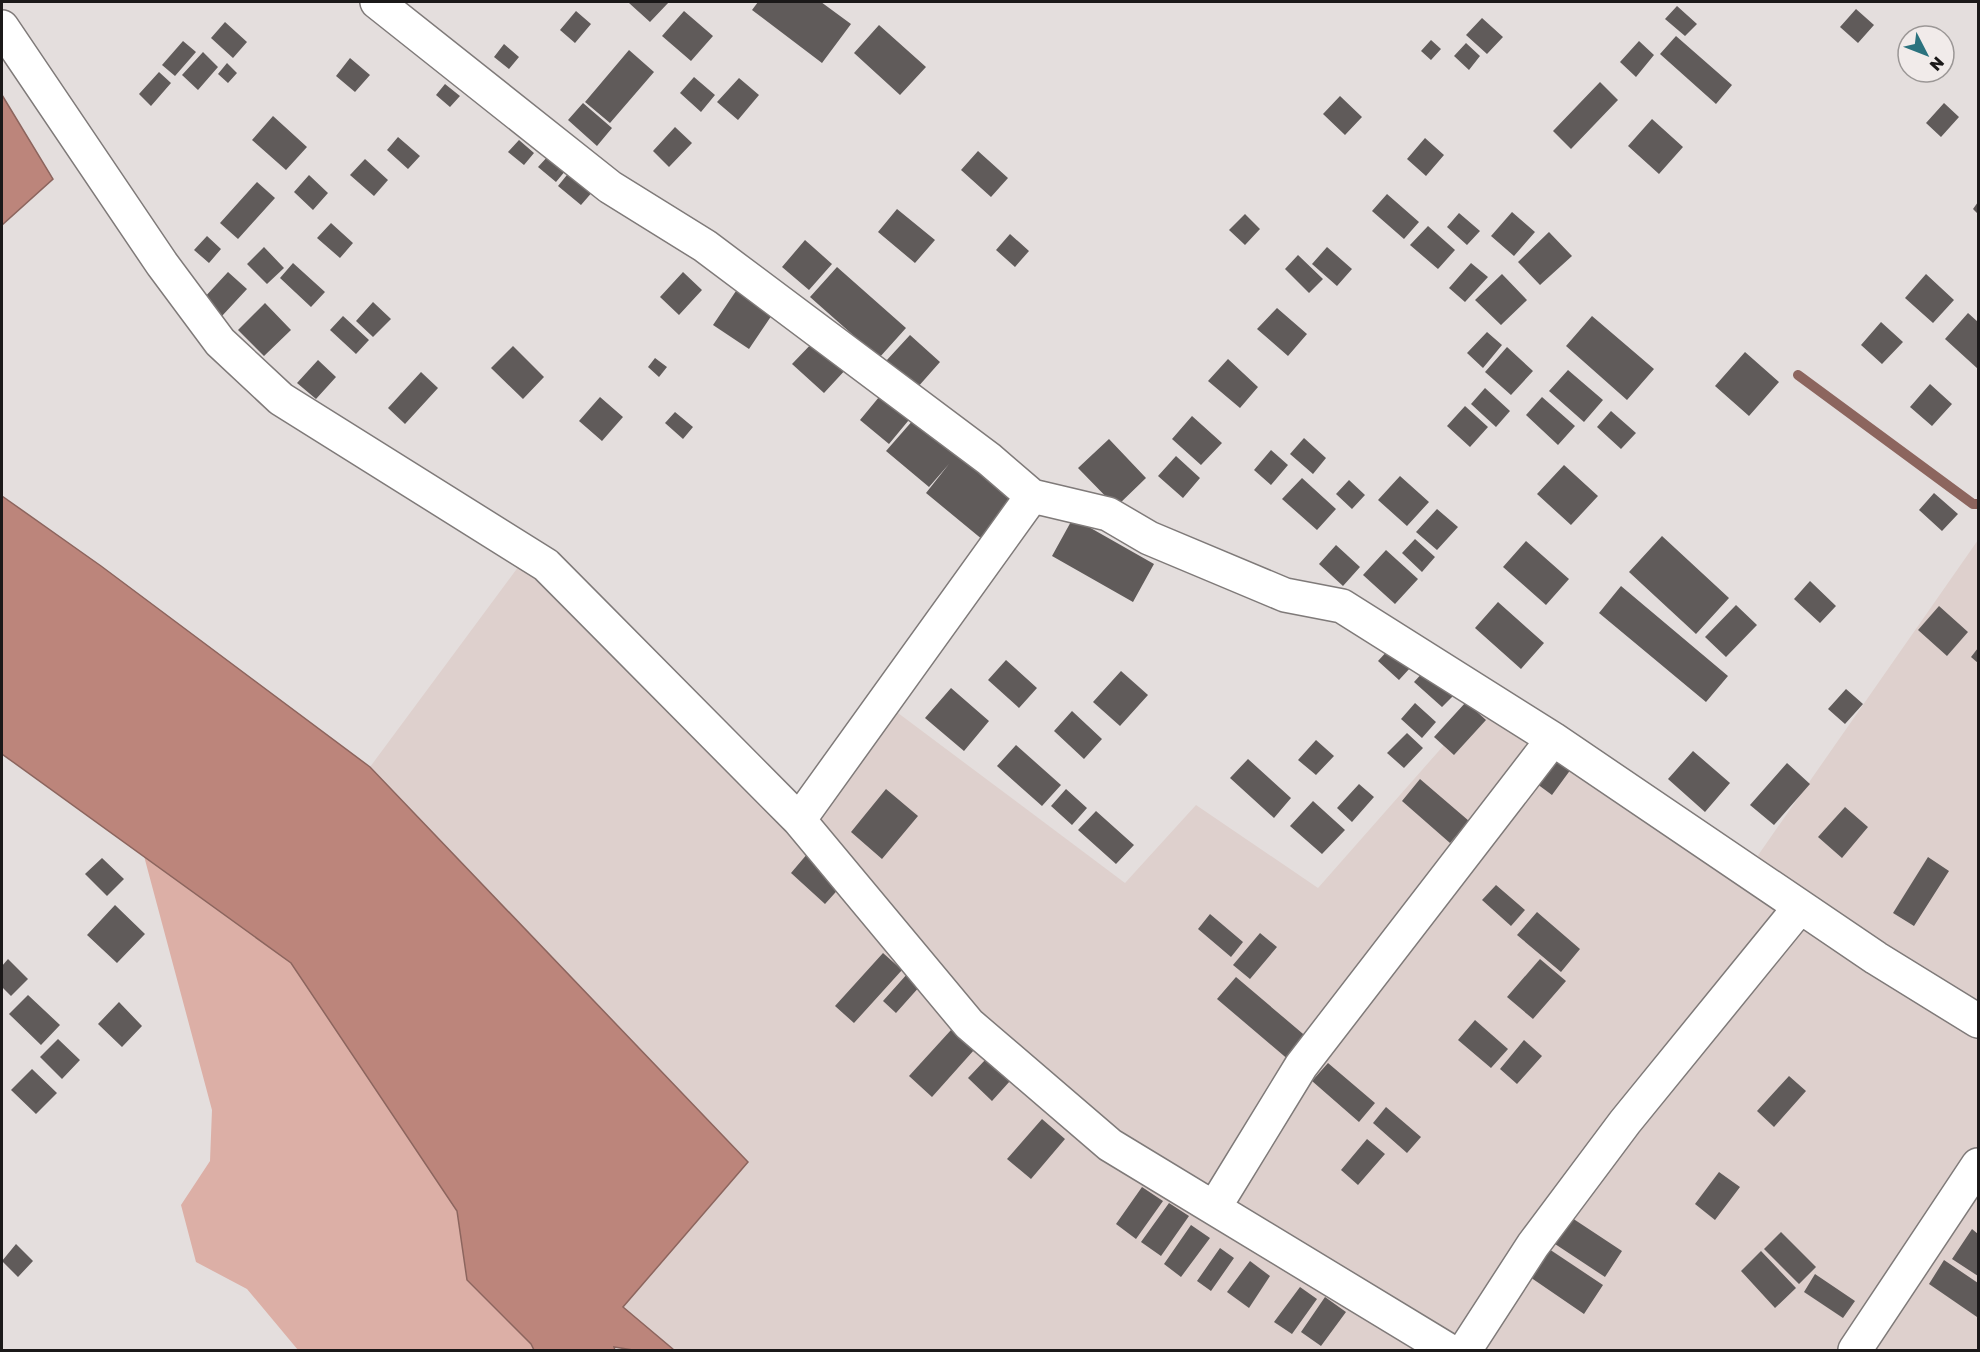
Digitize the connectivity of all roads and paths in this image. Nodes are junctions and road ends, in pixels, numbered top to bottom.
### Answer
1 (377, 2) edge
2 (2, 27) edge
3 (1032, 496) junction
4 (1553, 739) junction
5 (799, 820) junction
6 (1800, 907) junction
7 (1978, 1021) edge
8 (1978, 1165) edge
9 (1214, 1208) junction
10 (1448, 1350) edge
11 (1465, 1350) edge
12 (1855, 1350) edge

1 - 3 street
2 - 5 street
3 - 4 street
3 - 5 street
4 - 6 street
4 - 9 street
5 - 9 street
6 - 7 street
6 - 11 street
8 - 12 street
9 - 10 street

